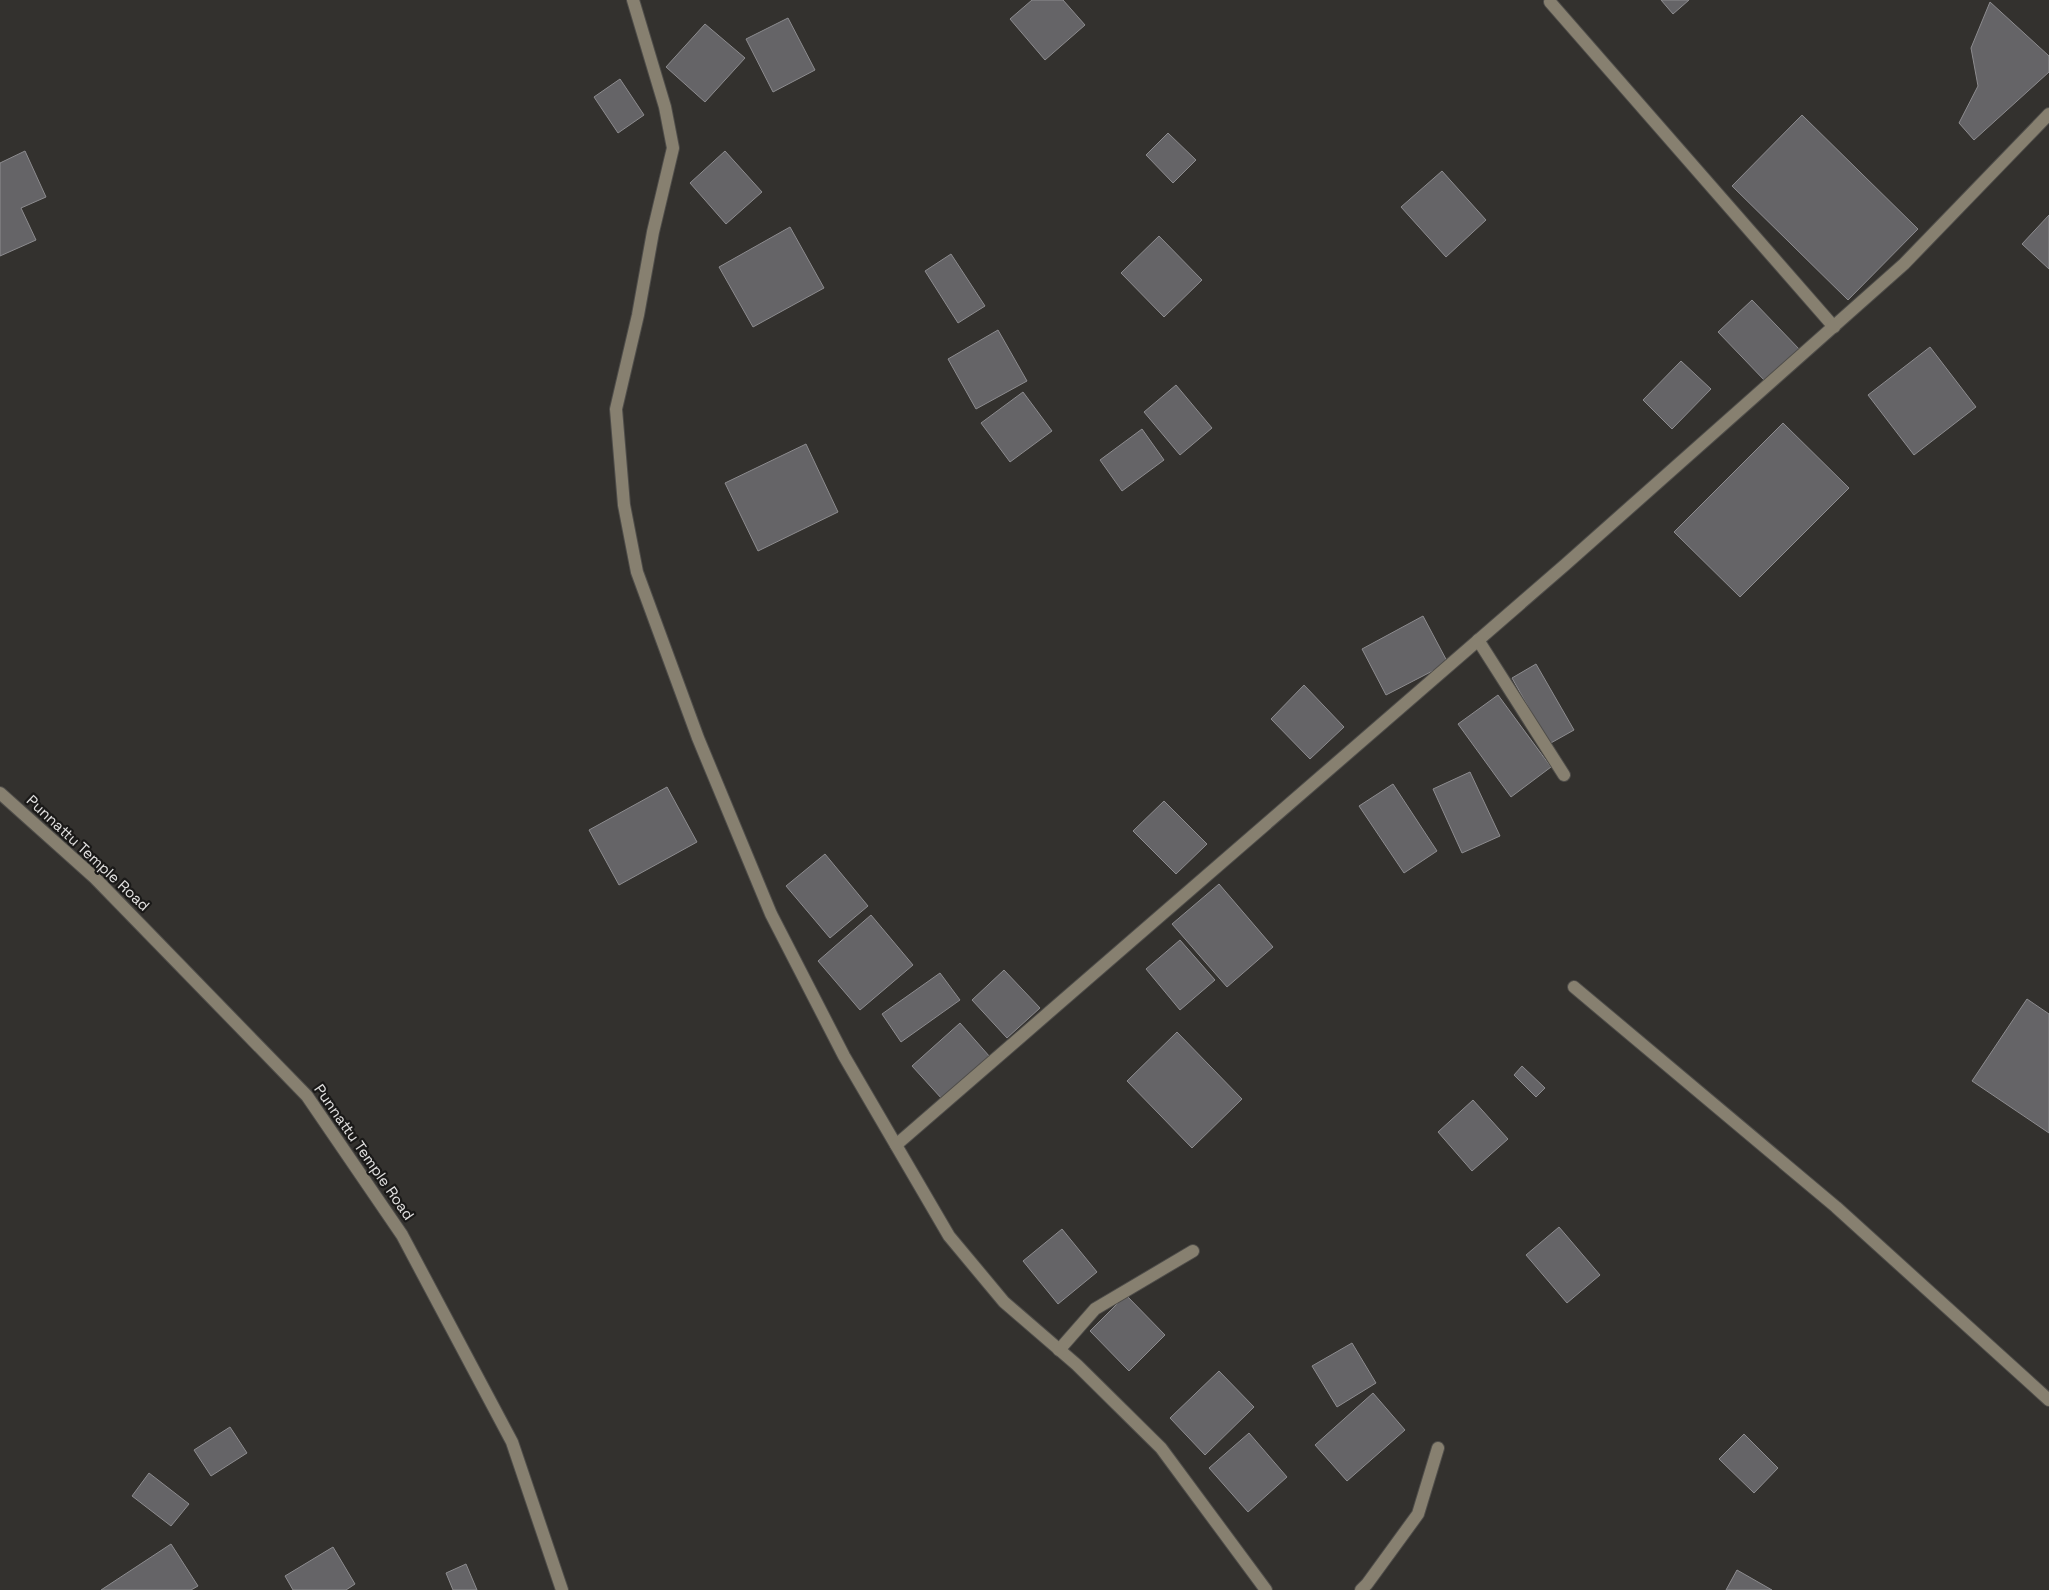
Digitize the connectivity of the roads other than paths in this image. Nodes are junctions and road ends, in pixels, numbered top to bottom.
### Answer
1 (633, 0) edge
2 (1550, 2) dead end
3 (2049, 114) edge
4 (1834, 327) junction
5 (1478, 640) junction
6 (1564, 775) dead end
7 (0, 793) edge
8 (1574, 987) dead end
9 (896, 1145) junction
10 (1193, 1251) dead end
11 (1059, 1350) junction
12 (2049, 1400) edge
13 (1438, 1448) dead end
14 (562, 1590) edge
15 (1266, 1590) edge
16 (1361, 1590) edge

1 - 9 street
2 - 4 street
3 - 4 street
4 - 5 street
5 - 6 street
5 - 9 street
7 - 14 street, Punnattu Temple Road
8 - 12 street
9 - 11 street
10 - 11 street
11 - 15 street
13 - 16 street

